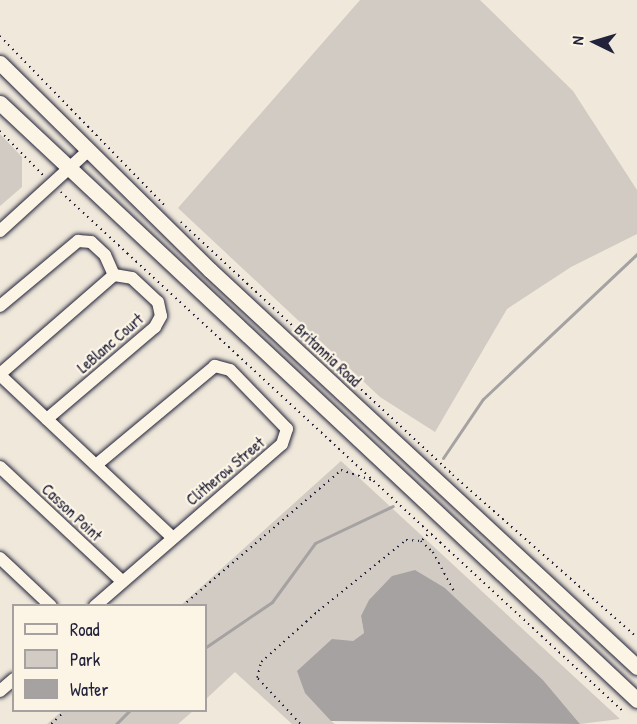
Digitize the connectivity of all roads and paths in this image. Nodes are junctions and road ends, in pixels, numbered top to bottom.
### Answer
1 (0, 36) edge
2 (0, 63) edge
3 (0, 103) edge
4 (0, 131) edge
5 (88, 151) junction
6 (68, 171) junction
7 (54, 185) junction
8 (0, 231) edge
9 (114, 275) junction
10 (0, 306) edge
11 (0, 374) edge
12 (47, 419) junction
13 (96, 465) junction
14 (0, 467) edge
15 (371, 480) junction
16 (429, 533) junction
17 (172, 537) junction
18 (421, 541) junction
19 (0, 558) edge
20 (122, 581) junction
21 (454, 591) dead end
22 (49, 604) edge
23 (97, 604) edge
24 (184, 604) edge
25 (637, 637) edge
26 (637, 667) edge
27 (12, 681) edge
28 (0, 691) edge
29 (637, 700) edge
30 (65, 712) edge
31 (624, 712) dead end
32 (51, 724) edge
33 (300, 724) edge

1 - 25 path
2 - 5 main road, Britannia Road
3 - 6 main road
4 - 7 path
5 - 6 street
5 - 26 main road, Britannia Road
6 - 7 street
6 - 29 main road
7 - 8 street
7 - 15 path
9 - 10 street
9 - 11 street
9 - 12 street, LeBlanc Court
11 - 12 street
12 - 13 street
13 - 17 street
13 - 17 street, Clitherow Street
14 - 20 street, Casson Point
15 - 16 path
15 - 24 path
16 - 18 path
16 - 31 path
17 - 20 street, Clitherow Street
18 - 21 path
18 - 33 path
19 - 22 street
20 - 23 street, Clitherow Street
27 - 28 street
30 - 32 path

